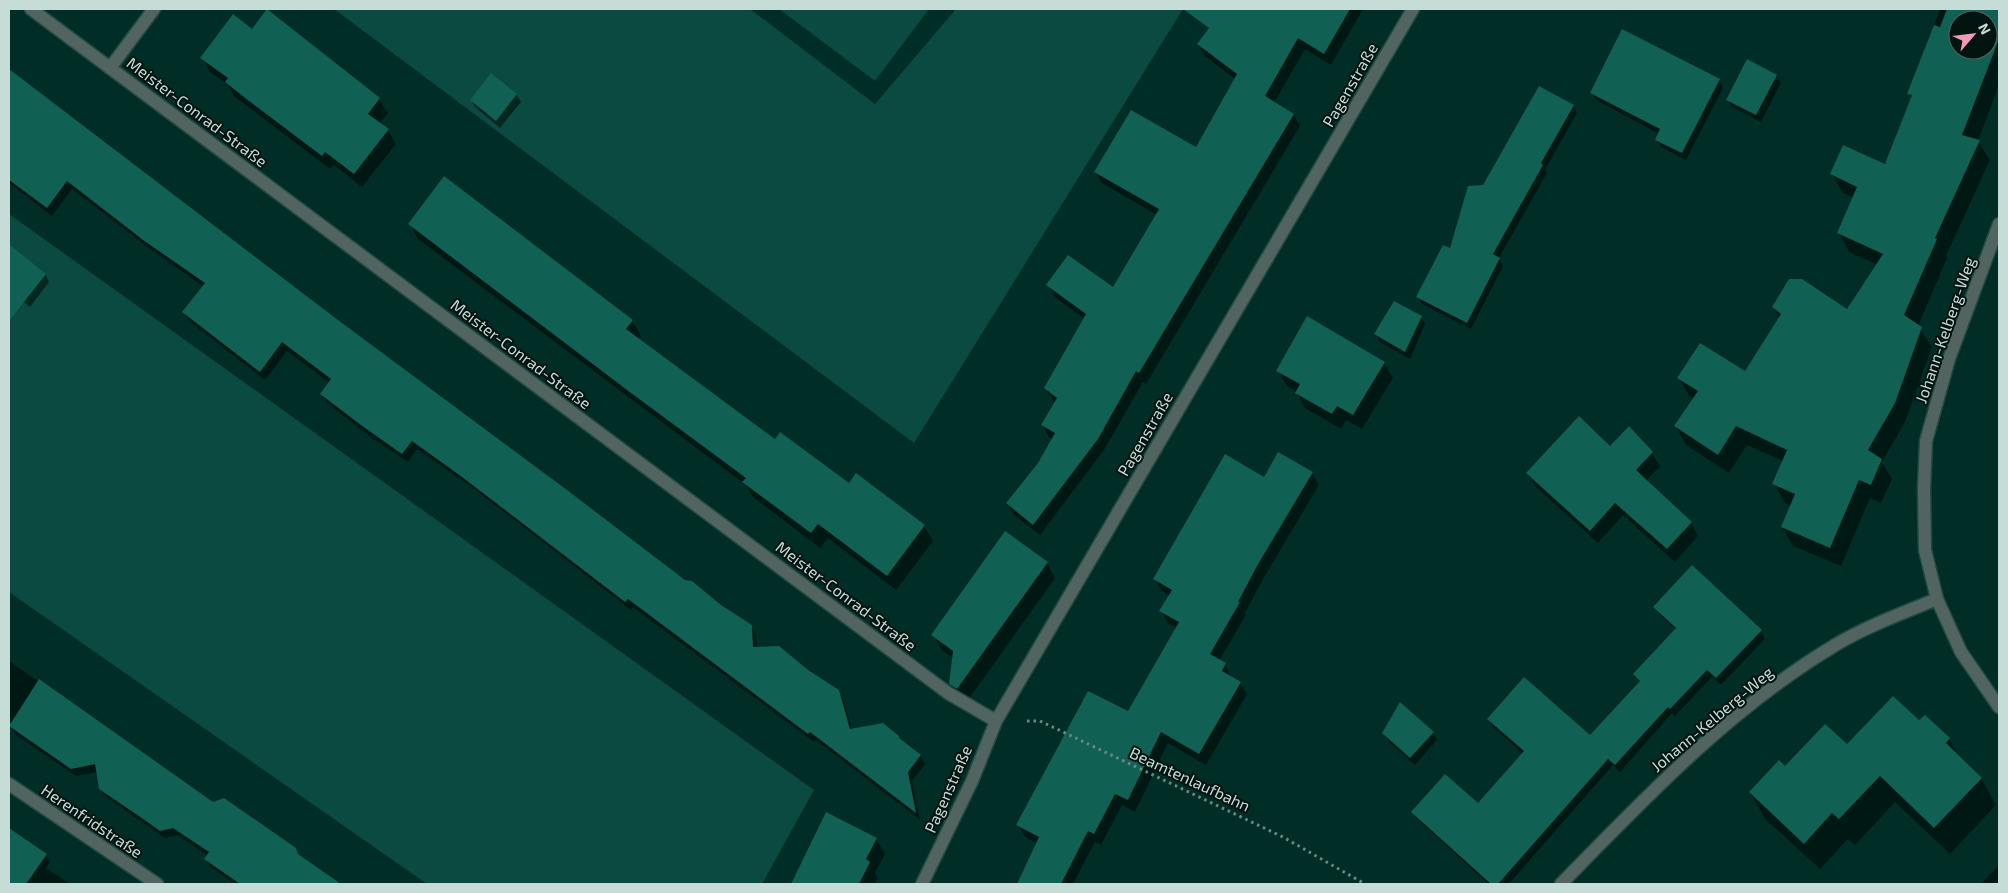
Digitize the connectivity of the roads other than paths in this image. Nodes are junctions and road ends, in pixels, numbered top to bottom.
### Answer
1 (31, 9) edge
2 (154, 9) edge
3 (1413, 9) edge
4 (110, 68) junction
5 (1999, 224) edge
6 (1936, 599) junction
7 (1999, 706) edge
8 (996, 721) junction
9 (9, 784) edge
10 (158, 884) edge
11 (922, 884) edge
12 (1561, 884) edge

1 - 4 street, Meister-Conrad-Straße
2 - 4 street
3 - 8 street, Pagenstraße
4 - 8 street, Meister-Conrad-Straße
5 - 6 street, Johann-Kelberg-Weg
6 - 7 street
6 - 12 street, Johann-Kelberg-Weg
8 - 11 street, Pagenstraße
9 - 10 street, Herenfridstraße

